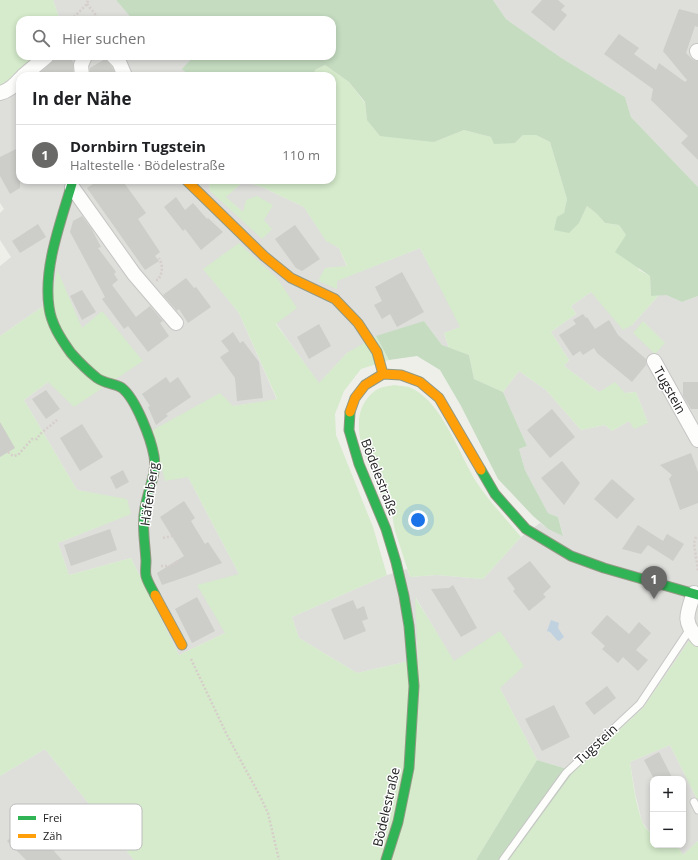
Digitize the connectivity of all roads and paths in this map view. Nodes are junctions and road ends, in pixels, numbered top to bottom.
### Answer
1 (88, 0) edge
2 (87, 4) junction
3 (74, 16) edge
4 (97, 16) edge
5 (42, 60) edge
6 (83, 60) edge
7 (117, 60) edge
8 (27, 72) edge
9 (82, 72) edge
10 (124, 72) edge
11 (16, 84) edge
12 (0, 93) edge
13 (72, 184) edge
14 (73, 184) edge
15 (190, 184) edge
16 (159, 258) dead end
17 (154, 279) dead end
18 (176, 323) dead end
19 (654, 361) dead end
20 (383, 374) junction
21 (57, 420) dead end
22 (698, 440) edge
23 (8, 452) dead end
24 (172, 536) dead end
25 (696, 537) dead end
26 (163, 538) dead end
27 (178, 561) dead end
28 (157, 567) dead end
29 (698, 571) edge
30 (696, 594) edge
31 (694, 634) edge
32 (182, 645) joint
33 (694, 802) dead end
34 (698, 810) edge
35 (279, 860) edge
36 (386, 860) edge
37 (503, 860) edge

1 - 2 path
2 - 3 path
2 - 4 path
5 - 8 street
6 - 9 street
7 - 10 street
11 - 12 street
13 - 32 main road, Häfenberg
14 - 18 street, Häfenberg
15 - 20 main road
16 - 17 path
19 - 22 street, Tugstein
20 - 30 main road
20 - 36 main road, Bödelestraße
21 - 23 path
24 - 26 path
25 - 29 path
27 - 28 path
30 - 31 street
31 - 37 lane, Tugstein
32 - 35 path
33 - 34 lane

